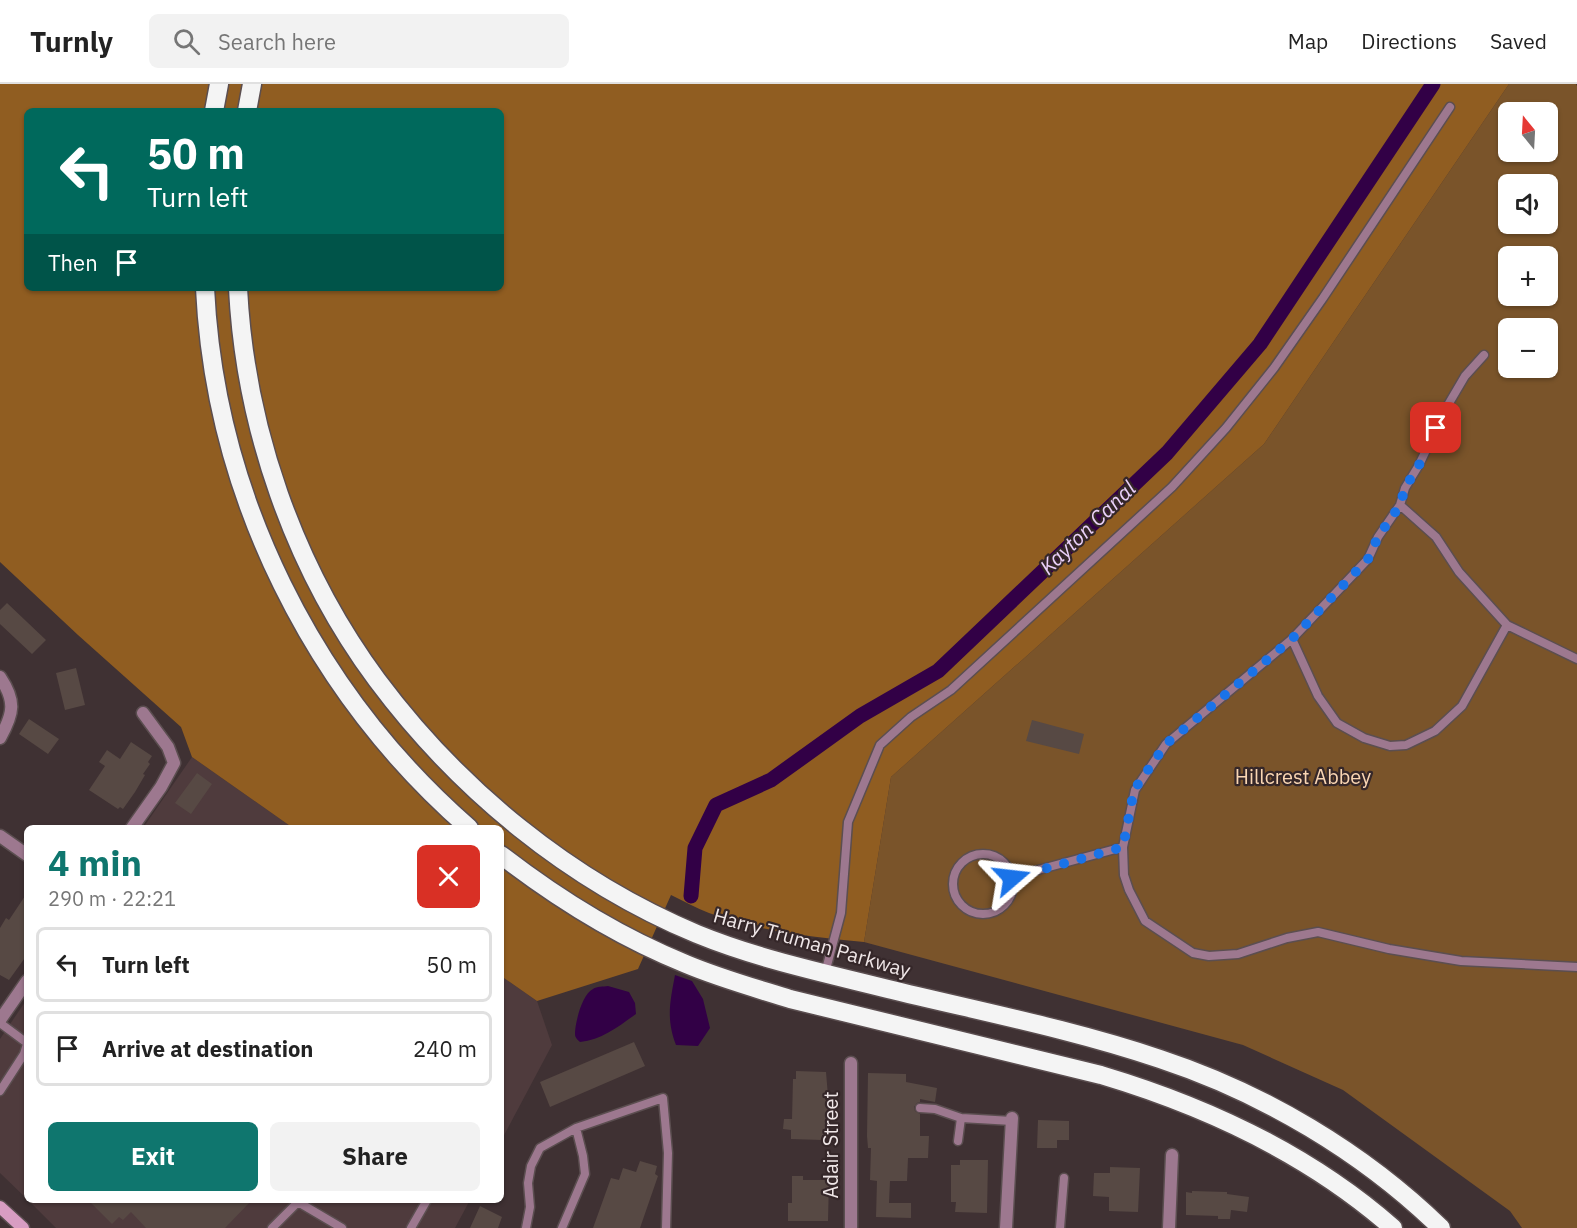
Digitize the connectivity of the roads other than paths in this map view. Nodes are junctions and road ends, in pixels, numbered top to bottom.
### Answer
1 (219, 84) edge
2 (252, 84) edge
3 (1450, 107) dead end
4 (215, 108) edge
5 (248, 108) edge
6 (205, 291) edge
7 (238, 291) edge
8 (1484, 355) dead end
9 (1400, 505) junction
10 (1507, 625) junction
11 (1292, 639) junction
12 (1577, 659) edge
13 (0, 677) edge
14 (143, 713) dead end
15 (0, 738) edge
16 (134, 825) edge
17 (466, 825) edge
18 (0, 836) edge
19 (1123, 847) junction
20 (24, 853) edge
21 (504, 857) edge
22 (1012, 876) junction
23 (1577, 967) edge
24 (825, 974) junction
25 (24, 986) edge
26 (0, 1022) edge
27 (24, 1042) edge
28 (24, 1054) edge
29 (851, 1063) dead end
30 (0, 1091) edge
31 (920, 1108) dead end
32 (961, 1118) junction
33 (1012, 1120) joint
34 (576, 1128) junction
35 (958, 1141) dead end
36 (1172, 1155) dead end
37 (1064, 1178) dead end
38 (1395, 1186) junction
39 (297, 1203) edge
40 (302, 1203) edge
41 (425, 1203) edge
42 (0, 1207) edge
43 (23, 1228) edge
44 (272, 1228) edge
45 (342, 1228) edge
46 (411, 1228) edge
47 (526, 1228) edge
48 (562, 1228) edge
49 (666, 1228) edge
50 (851, 1228) edge
51 (1006, 1228) edge
52 (1060, 1228) edge
53 (1169, 1228) edge
54 (1393, 1228) edge
55 (1441, 1228) edge
56 (1453, 1228) edge

1 - 4 highway
2 - 5 highway
3 - 24 lane
6 - 17 highway
7 - 24 highway, Harry Truman Parkway
8 - 9 lane
9 - 10 lane
9 - 11 lane
10 - 11 lane
10 - 12 lane
11 - 19 lane
13 - 15 street
14 - 16 street
18 - 20 street
19 - 22 lane
19 - 23 lane
21 - 54 highway
22 - 22 lane
24 - 38 highway, Harry Truman Parkway
25 - 26 street
26 - 27 lane
28 - 30 lane
29 - 50 street, Adair Street
31 - 32 lane
32 - 33 lane
32 - 35 lane
33 - 51 street
34 - 47 lane
34 - 48 lane
34 - 49 lane
36 - 53 street
37 - 52 lane
38 - 55 highway, Harry Truman Parkway
38 - 56 highway
39 - 44 lane
40 - 45 lane
41 - 46 lane
42 - 43 main road

